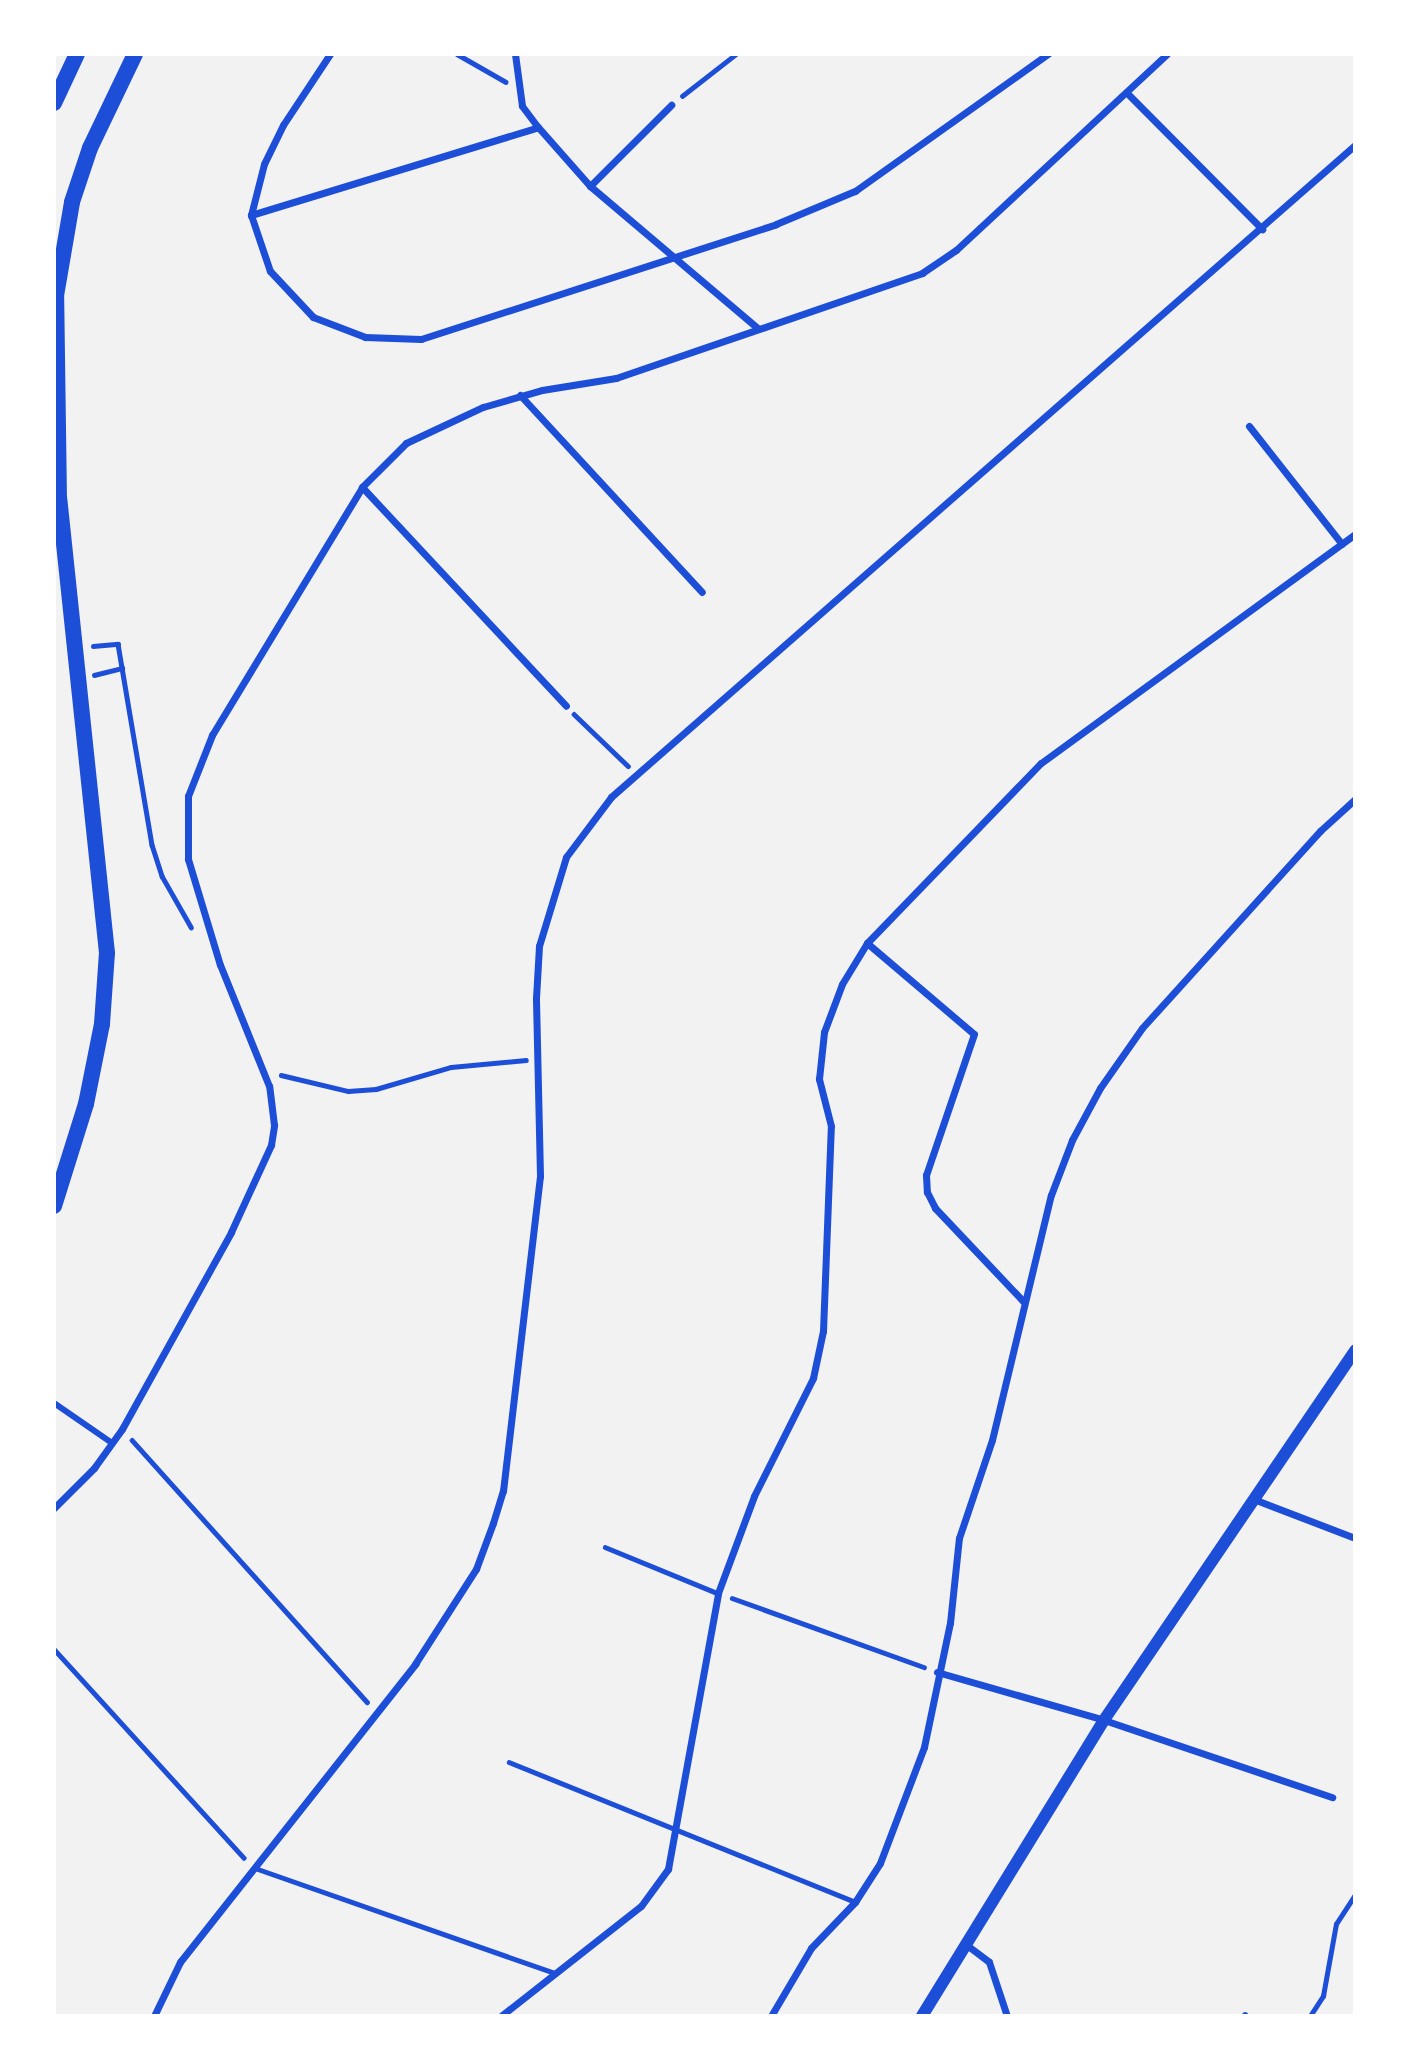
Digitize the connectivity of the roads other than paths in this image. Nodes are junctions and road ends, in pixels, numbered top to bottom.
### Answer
1 (77, 54) edge
2 (135, 54) edge
3 (330, 54) edge
4 (516, 54) edge
5 (1048, 54) edge
6 (1167, 54) edge
7 (1128, 93) junction
8 (54, 103) edge
9 (671, 105) road end
10 (538, 127) junction
11 (1355, 145) edge
12 (590, 186) junction
13 (251, 215) junction
14 (1262, 229) junction
15 (670, 254) junction
16 (756, 327) junction
17 (520, 395) junction
18 (1249, 426) dead end
19 (362, 487) junction
20 (1355, 534) edge
21 (1342, 544) junction
22 (702, 592) dead end
23 (566, 706) road end
24 (1355, 799) edge
25 (867, 943) junction
26 (54, 1206) edge
27 (1023, 1301) junction
28 (1355, 1350) edge
29 (54, 1403) edge
30 (111, 1443) junction
31 (1255, 1500) junction
32 (54, 1508) edge
33 (1355, 1538) edge
34 (605, 1547) dead end
35 (718, 1593) junction
36 (937, 1672) junction
37 (1104, 1720) junction
38 (509, 1762) dead end
39 (1332, 1797) dead end
40 (677, 1833) junction
41 (252, 1867) junction
42 (855, 1902) junction
43 (968, 1946) junction
44 (555, 1973) junction
45 (154, 2016) edge
46 (500, 2016) edge
47 (771, 2016) edge
48 (922, 2016) edge
49 (1007, 2016) edge

1 - 8 highway
2 - 26 highway
3 - 13 street
4 - 10 street
5 - 15 street
6 - 7 street
7 - 14 street
7 - 16 street
9 - 12 street
10 - 12 street
10 - 13 street
11 - 14 street
12 - 15 street
13 - 15 street
14 - 41 street
15 - 16 street
16 - 17 street
17 - 19 street
17 - 22 street
18 - 21 street
19 - 23 street
19 - 30 street
20 - 21 street
21 - 25 street
24 - 27 street
25 - 27 street
25 - 35 street
27 - 36 street
28 - 31 street
29 - 30 street
30 - 32 street
31 - 33 street
31 - 37 street
34 - 35 lane
35 - 40 street
36 - 37 street
36 - 42 street
37 - 39 street
37 - 43 street
38 - 40 lane
40 - 42 lane
40 - 44 street
41 - 44 lane
41 - 45 street
42 - 47 street
43 - 48 street
43 - 49 street
44 - 46 street

